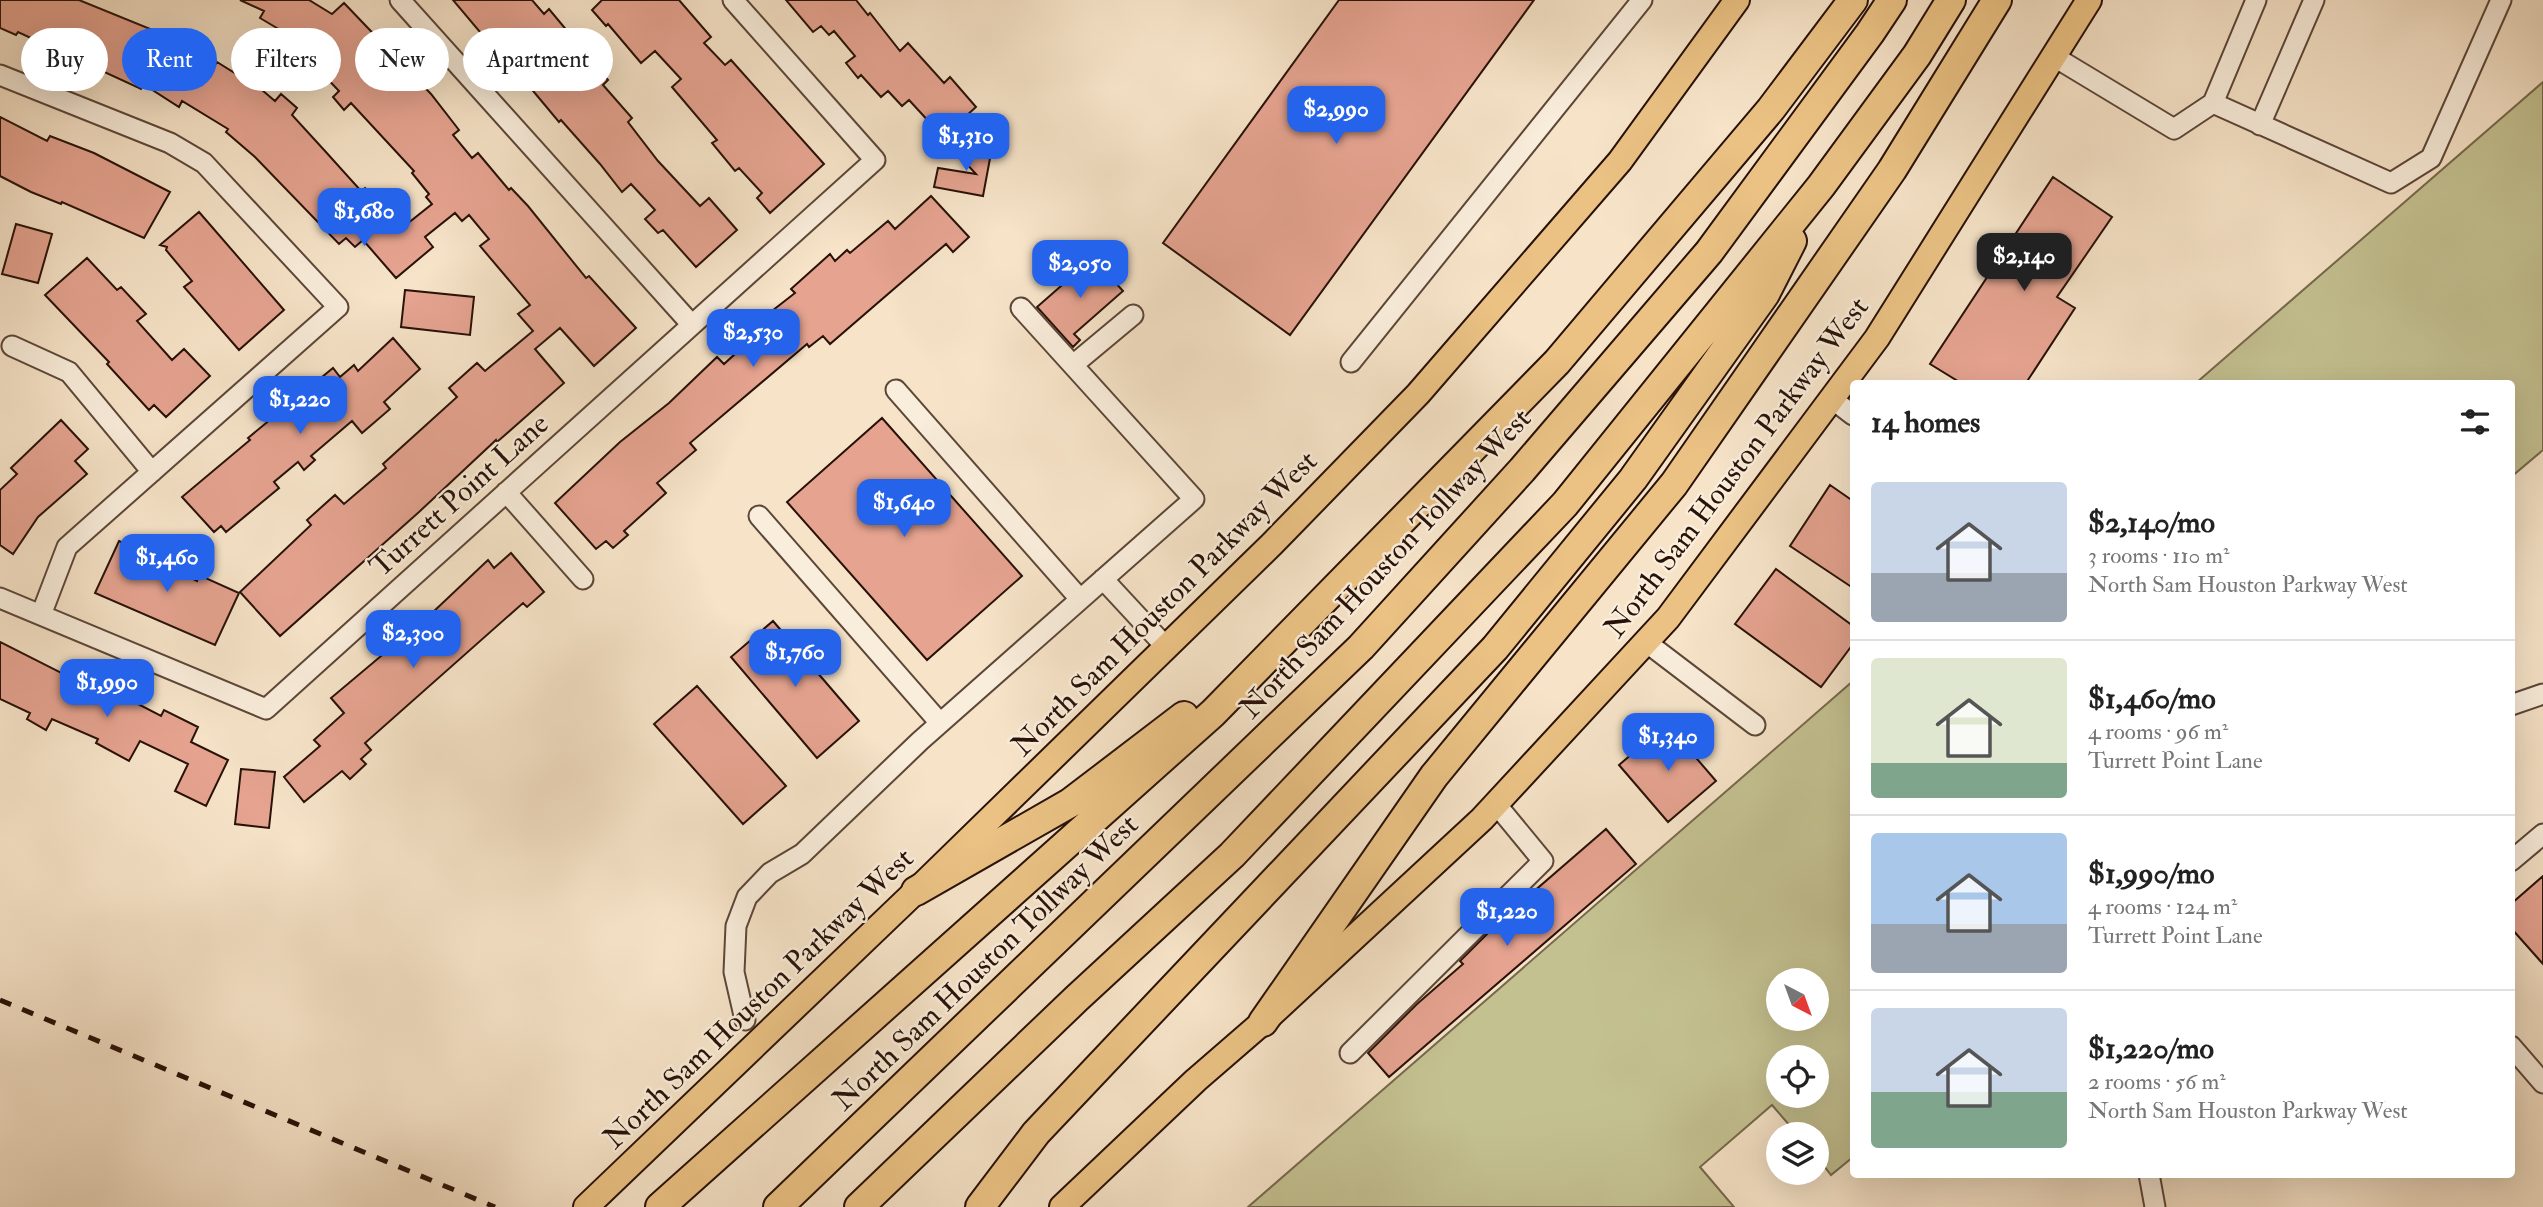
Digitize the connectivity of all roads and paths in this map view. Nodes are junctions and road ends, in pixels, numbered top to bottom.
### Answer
1 (400, 0) edge
2 (733, 0) edge
3 (1642, 0) edge
4 (1737, 0) edge
5 (1853, 0) edge
6 (1892, 0) edge
7 (1951, 0) edge
8 (1997, 0) edge
9 (2089, 0) edge
10 (2256, 0) edge
11 (2314, 0) edge
12 (2501, 0) edge
13 (2053, 56) junction
14 (0, 75) edge
15 (2213, 103) junction
16 (2260, 125) junction
17 (1821, 186) junction
18 (1681, 215) junction
19 (1021, 307) dead end
20 (1133, 315) dead end
21 (692, 325) junction
22 (12, 346) dead end
23 (1351, 362) dead end
24 (1073, 365) junction
25 (896, 390) dead end
26 (1832, 399) junction
27 (1850, 413) edge
28 (152, 472) junction
29 (506, 492) junction
30 (758, 516) dead end
31 (583, 579) dead end
32 (1103, 579) junction
33 (0, 598) edge
34 (1080, 599) junction
35 (41, 615) junction
36 (1646, 642) junction
37 (1166, 647) junction
38 (2543, 694) edge
39 (2515, 704) edge
40 (940, 723) junction
41 (1755, 725) dead end
42 (1496, 804) junction
43 (2543, 834) edge
44 (2515, 858) edge
45 (916, 891) junction
46 (745, 1020) dead end
47 (1262, 1022) junction
48 (2515, 1050) edge
49 (1350, 1053) dead end
50 (2543, 1083) edge
51 (2150, 1178) edge
52 (586, 1207) edge
53 (660, 1207) edge
54 (779, 1207) edge
55 (859, 1207) edge
56 (980, 1207) edge
57 (1062, 1207) edge
58 (2155, 1207) edge

1 - 21 street
2 - 21 street, Turrett Point Lane
3 - 23 street
4 - 37 main road, North Sam Houston Parkway West
5 - 18 highway
6 - 54 highway, North Sam Houston Tollway West
7 - 17 highway
8 - 47 highway
9 - 13 main road, North Sam Houston Parkway West
10 - 15 street
11 - 16 street
12 - 16 street
13 - 15 street
13 - 26 main road, North Sam Houston Parkway West
14 - 28 street
15 - 16 street
17 - 55 highway
17 - 56 highway
18 - 45 highway
18 - 53 highway
19 - 24 street
20 - 24 street
21 - 29 street, Turrett Point Lane
22 - 28 street
24 - 32 street
25 - 34 street
26 - 27 street
26 - 36 main road, North Sam Houston Parkway West
28 - 35 street
29 - 31 street
29 - 35 street, Turrett Point Lane
30 - 40 street
32 - 34 street
32 - 37 street
33 - 35 street, Turrett Point Lane
34 - 40 street
36 - 41 street
36 - 42 main road, North Sam Houston Parkway West
37 - 45 main road, North Sam Houston Parkway West
38 - 39 street
40 - 46 street
42 - 47 main road, North Sam Houston Parkway West
42 - 49 street
43 - 44 street
45 - 52 main road, North Sam Houston Parkway West
47 - 57 main road, North Sam Houston Parkway West
48 - 50 street
51 - 58 street

